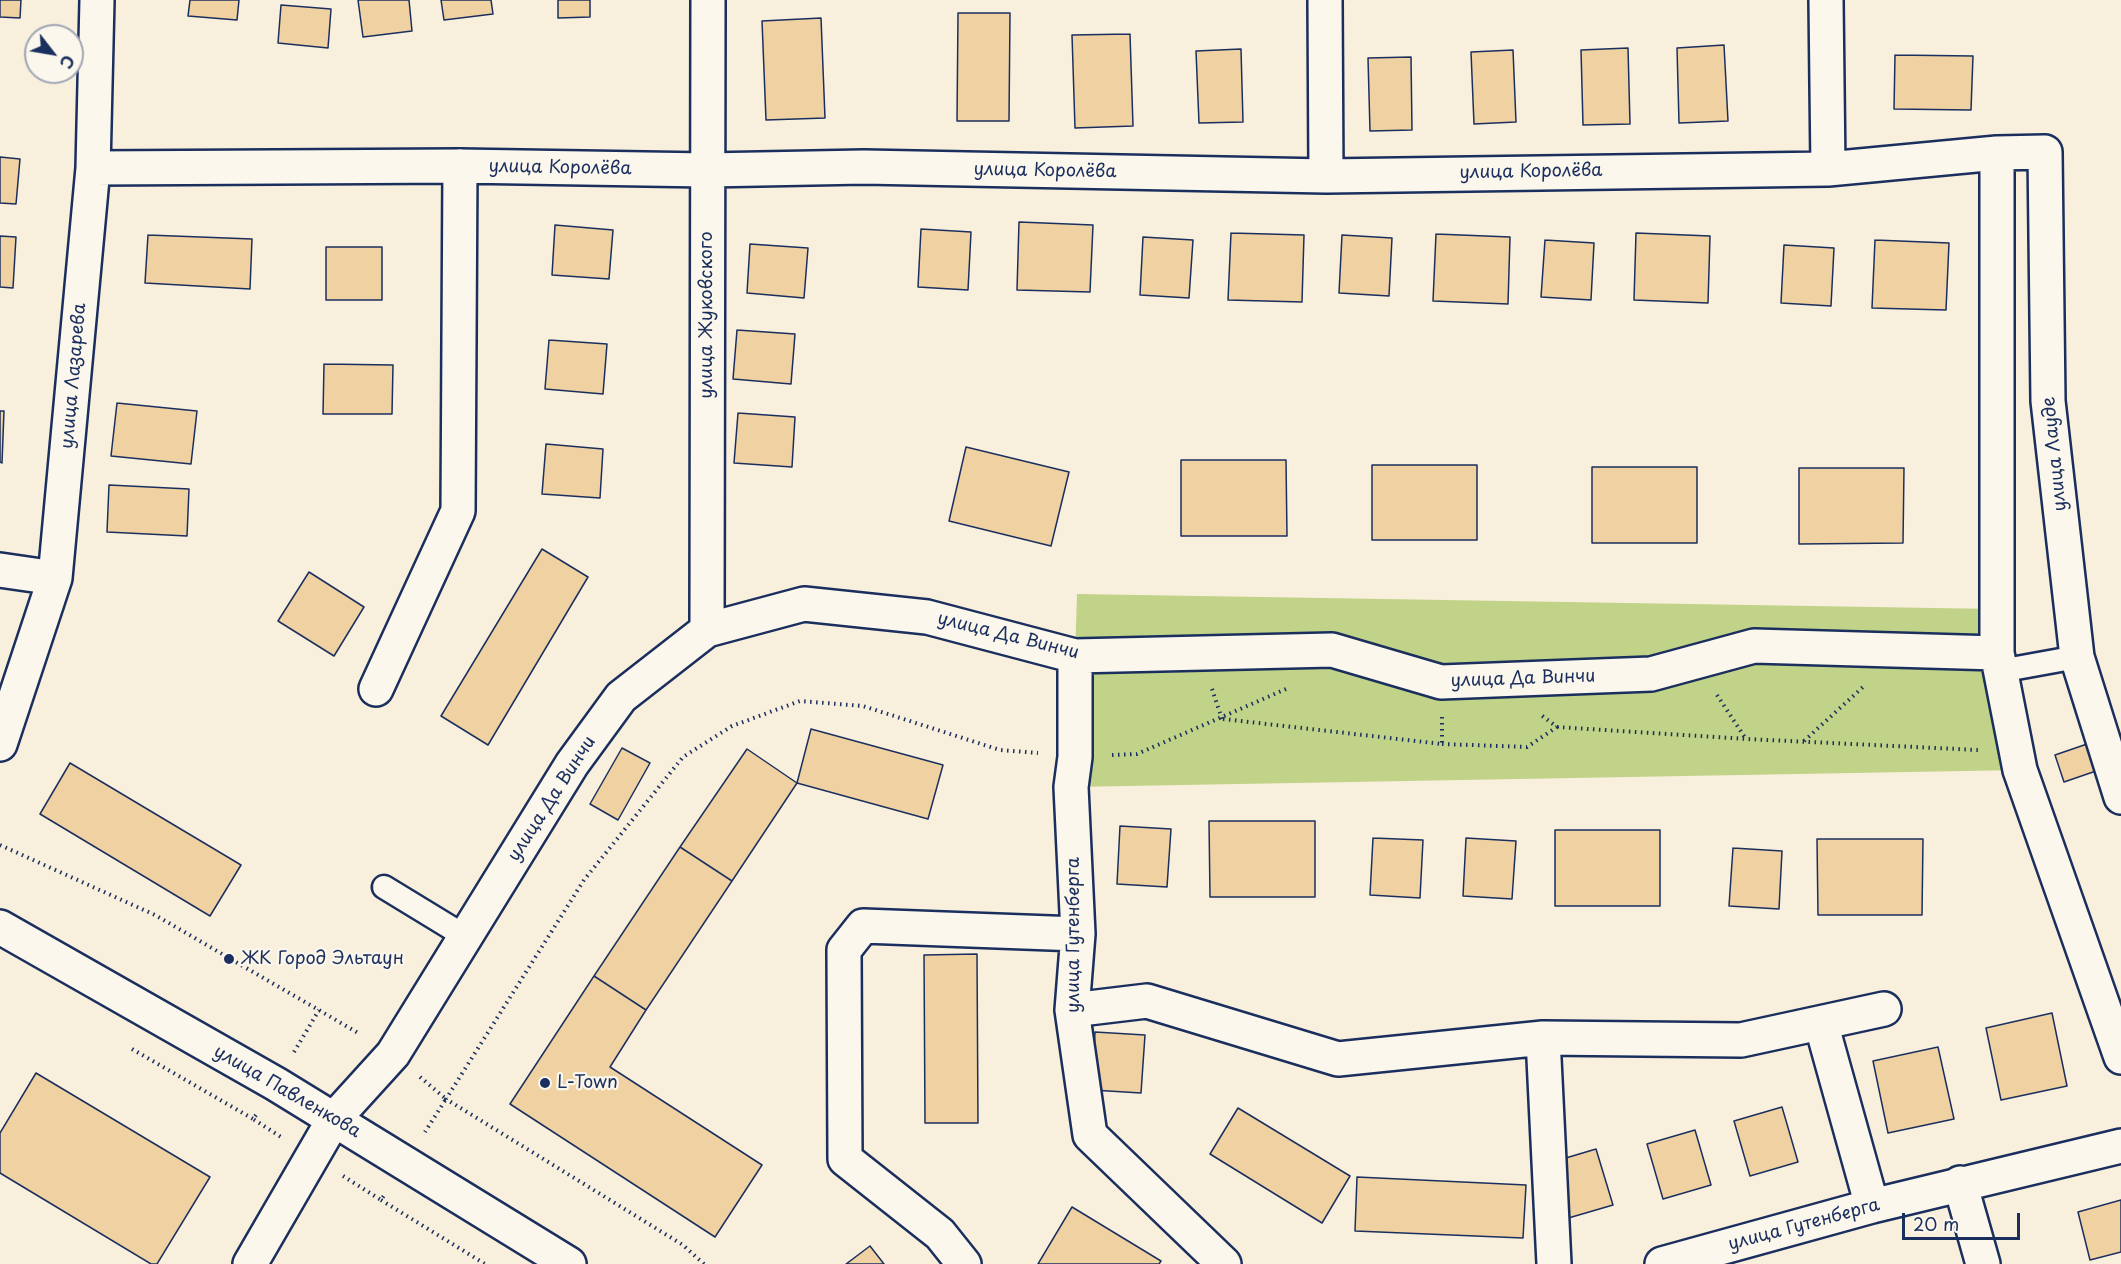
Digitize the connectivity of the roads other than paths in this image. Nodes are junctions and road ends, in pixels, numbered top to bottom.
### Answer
1 (98, 0) edge
2 (708, 0) edge
3 (1325, 0) edge
4 (1826, 0) edge
5 (1997, 153) junction
6 (460, 166) junction
7 (93, 168) junction
8 (1828, 169) junction
9 (707, 170) junction
10 (1326, 176) junction
11 (0, 570) edge
12 (55, 578) junction
13 (707, 630) junction
14 (1075, 656) junction
15 (2077, 657) junction
16 (1999, 662) junction
17 (376, 688) dead end
18 (0, 744) edge
19 (2121, 797) edge
20 (384, 887) dead end
21 (0, 927) edge
22 (1078, 934) junction
23 (466, 937) junction
24 (1884, 1009) dead end
25 (1072, 1010) junction
26 (1821, 1023) junction
27 (1544, 1038) junction
28 (2121, 1057) edge
29 (334, 1119) junction
30 (2121, 1146) edge
31 (1960, 1183) junction
32 (1872, 1206) junction
33 (1729, 1255) edge
34 (250, 1264) edge
35 (569, 1264) edge
36 (964, 1264) edge
37 (1224, 1264) edge
38 (1554, 1264) edge
39 (1662, 1264) edge
40 (1983, 1264) edge

1 - 7 street, улица Лазарева
2 - 9 street, улица Жуковского
3 - 10 street
4 - 8 street
5 - 8 street, улица Королёва
5 - 15 street, улица Лауде
5 - 16 street
6 - 7 street, улица Королёва
6 - 9 street, улица Королёва
6 - 17 street
7 - 12 street, улица Лазарева
8 - 10 street, улица Королёва
9 - 10 street, улица Королёва
9 - 13 street, улица Жуковского
11 - 12 street
12 - 18 street, улица Лазарева
13 - 14 street, улица Да Винчи
13 - 23 street, улица Да Винчи
14 - 16 street, улица Да Винчи
14 - 22 street, улица Гутенберга
15 - 16 lane, улица Да Винчи
15 - 19 street, улица Лауде
16 - 28 street
20 - 23 lane
21 - 29 street, улица Павленкова
22 - 25 street, улица Гутенберга
22 - 36 street
23 - 29 street, улица Да Винчи
24 - 26 street
25 - 27 street
25 - 37 street, улица Гутенберга
26 - 27 street
26 - 32 street
27 - 38 street
29 - 34 street, улица Да Винчи
29 - 35 street, улица Павленкова
30 - 31 street, улица Гутенберга
31 - 32 street, улица Гутенберга
31 - 40 street
32 - 33 street, улица Гутенберга
33 - 39 street, улица Гутенберга

